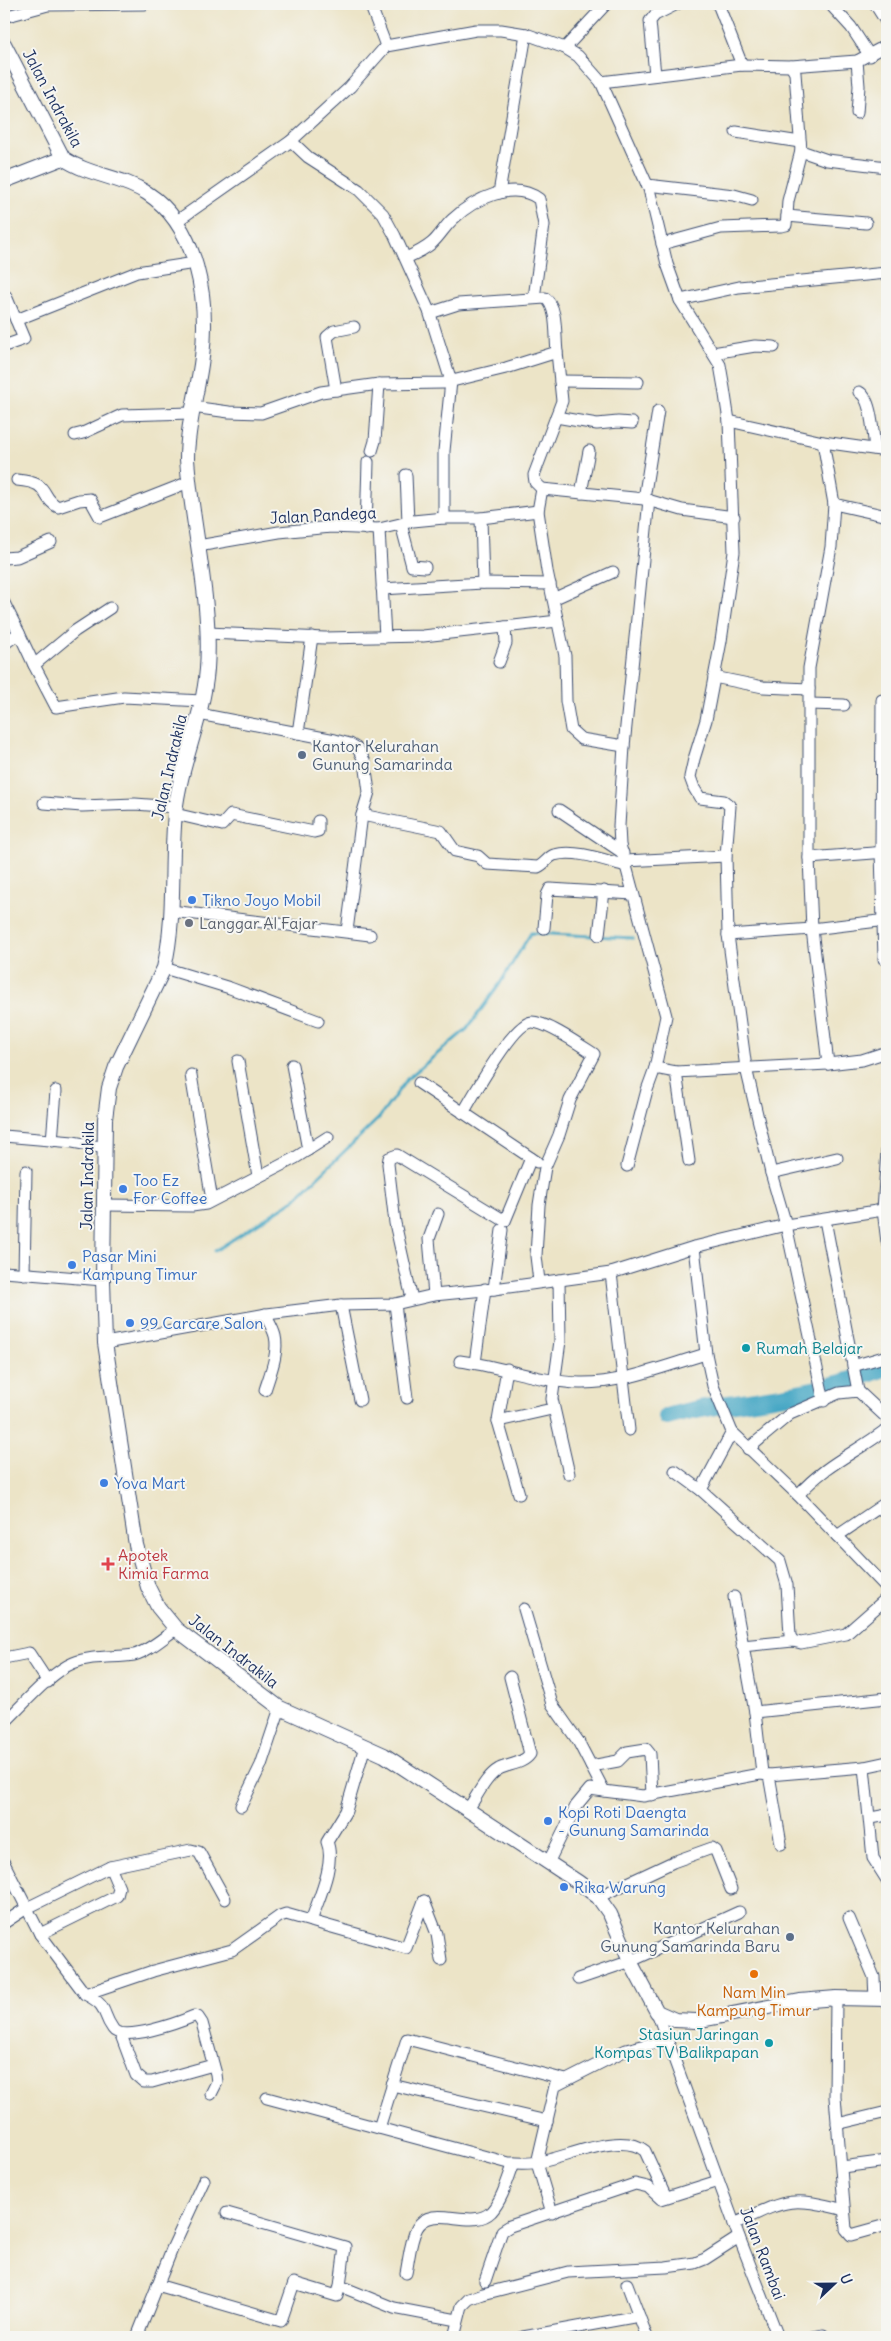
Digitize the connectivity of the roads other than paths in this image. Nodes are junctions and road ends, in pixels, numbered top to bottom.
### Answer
1 (145, 4) edge
2 (370, 4) edge
3 (606, 4) edge
4 (677, 4) edge
5 (718, 4) edge
6 (830, 4) edge
7 (875, 4) edge
8 (4, 17) edge
9 (887, 23) edge
10 (526, 34) junction
11 (4, 44) edge
12 (887, 45) edge
13 (386, 46) junction
14 (565, 48) junction
15 (870, 56) junction
16 (857, 61) junction
17 (742, 64) junction
18 (791, 66) junction
19 (655, 75) junction
20 (601, 82) junction
21 (857, 113) dead end
22 (736, 132) dead end
23 (291, 141) junction
24 (801, 147) junction
25 (63, 158) junction
26 (887, 167) edge
27 (4, 181) edge
28 (647, 185) junction
29 (499, 193) junction
30 (752, 200) dead end
31 (787, 216) junction
32 (177, 221) junction
33 (866, 222) dead end
34 (662, 244) junction
35 (406, 258) junction
36 (195, 263) junction
37 (887, 273) edge
38 (6, 296) dead end
39 (534, 298) junction
40 (680, 300) junction
41 (430, 313) junction
42 (16, 320) junction
43 (354, 327) dead end
44 (4, 346) edge
45 (774, 347) dead end
46 (557, 352) junction
47 (713, 353) junction
48 (560, 380) junction
49 (451, 381) junction
50 (638, 382) dead end
51 (379, 384) junction
52 (336, 390) junction
53 (859, 392) dead end
54 (192, 410) junction
55 (658, 411) dead end
56 (556, 417) junction
57 (728, 421) junction
58 (632, 424) dead end
59 (75, 435) dead end
60 (823, 442) junction
61 (875, 449) junction
62 (589, 451) dead end
63 (887, 451) edge
64 (406, 476) dead end
65 (17, 480) dead end
66 (189, 482) junction
67 (542, 489) junction
68 (581, 493) junction
69 (646, 500) junction
70 (834, 504) junction
71 (538, 510) junction
72 (887, 516) edge
73 (734, 517) junction
74 (444, 518) junction
75 (481, 518) junction
76 (404, 523) junction
77 (366, 529) junction
78 (379, 530) junction
79 (51, 542) dead end
80 (198, 546) junction
81 (4, 558) edge
82 (425, 567) dead end
83 (613, 572) dead end
84 (483, 583) junction
85 (550, 584) junction
86 (382, 589) junction
87 (553, 599) junction
88 (4, 602) edge
89 (110, 608) dead end
90 (558, 621) junction
91 (505, 627) junction
92 (19, 633) junction
93 (207, 633) junction
94 (312, 637) junction
95 (385, 637) junction
96 (4, 644) edge
97 (500, 662) dead end
98 (34, 665) junction
99 (714, 677) junction
100 (809, 689) junction
101 (202, 700) junction
102 (882, 700) dead end
103 (809, 704) junction
104 (844, 705) dead end
105 (199, 714) junction
106 (298, 733) junction
107 (624, 746) junction
108 (44, 803) dead end
109 (175, 810) junction
110 (559, 810) dead end
111 (362, 815) junction
112 (318, 821) dead end
113 (884, 851) edge
114 (726, 856) junction
115 (808, 858) junction
116 (624, 860) junction
117 (604, 891) junction
118 (633, 894) junction
119 (171, 911) junction
120 (884, 920) edge
121 (544, 928) dead end
122 (812, 929) junction
123 (348, 931) junction
124 (728, 934) junction
125 (370, 935) dead end
126 (599, 935) dead end
127 (884, 959) dead end
128 (164, 968) junction
129 (318, 1021) dead end
130 (887, 1052) edge
131 (238, 1061) dead end
132 (828, 1064) junction
133 (292, 1065) dead end
134 (655, 1068) junction
135 (746, 1068) junction
136 (676, 1072) junction
137 (191, 1075) dead end
138 (418, 1082) dead end
139 (56, 1091) dead end
140 (463, 1113) junction
141 (4, 1136) edge
142 (328, 1137) dead end
143 (52, 1141) junction
144 (105, 1148) junction
145 (308, 1150) junction
146 (887, 1151) edge
147 (531, 1158) junction
148 (837, 1158) dead end
149 (689, 1161) dead end
150 (627, 1166) dead end
151 (545, 1167) junction
152 (26, 1171) dead end
153 (771, 1173) junction
154 (258, 1176) junction
155 (212, 1200) junction
156 (105, 1205) junction
157 (438, 1214) dead end
158 (885, 1217) edge
159 (825, 1220) junction
160 (786, 1226) junction
161 (502, 1230) dead end
162 (887, 1242) edge
163 (694, 1247) junction
164 (4, 1272) edge
165 (611, 1273) junction
166 (24, 1274) junction
167 (103, 1280) junction
168 (559, 1280) junction
169 (539, 1281) junction
170 (489, 1289) junction
171 (434, 1295) junction
172 (412, 1299) junction
173 (395, 1304) junction
174 (341, 1305) junction
175 (264, 1314) junction
176 (105, 1342) junction
177 (706, 1354) junction
178 (887, 1356) edge
179 (460, 1361) dead end
180 (475, 1363) junction
181 (853, 1368) junction
182 (507, 1369) junction
183 (624, 1377) junction
184 (554, 1380) junction
185 (265, 1390) dead end
186 (858, 1390) junction
187 (407, 1398) dead end
188 (360, 1400) dead end
189 (823, 1400) junction
190 (552, 1409) junction
191 (887, 1418) edge
192 (498, 1421) junction
193 (887, 1429) edge
194 (629, 1430) dead end
195 (732, 1432) junction
196 (748, 1449) junction
197 (675, 1471) dead end
198 (569, 1474) dead end
199 (701, 1490) junction
200 (519, 1494) dead end
201 (798, 1495) junction
202 (887, 1502) edge
203 (837, 1536) junction
204 (887, 1588) edge
205 (734, 1597) dead end
206 (887, 1598) edge
207 (524, 1609) dead end
208 (176, 1629) junction
209 (793, 1641) junction
210 (742, 1646) junction
211 (4, 1658) edge
212 (510, 1677) dead end
213 (48, 1682) junction
214 (887, 1698) edge
215 (280, 1708) junction
216 (755, 1712) junction
217 (5, 1719) edge
218 (364, 1746) junction
219 (887, 1762) edge
220 (591, 1766) junction
221 (864, 1766) junction
222 (766, 1774) junction
223 (604, 1792) junction
224 (652, 1795) junction
225 (241, 1806) dead end
226 (468, 1809) junction
227 (887, 1815) edge
228 (870, 1818) junction
229 (782, 1844) dead end
230 (4, 1863) edge
231 (548, 1863) junction
232 (110, 1867) junction
233 (887, 1880) edge
234 (731, 1890) dead end
235 (598, 1897) junction
236 (225, 1900) dead end
237 (25, 1909) junction
238 (740, 1912) dead end
239 (849, 1918) dead end
240 (311, 1921) junction
241 (4, 1923) edge
242 (40, 1934) junction
243 (441, 1960) dead end
244 (631, 1961) junction
245 (578, 1979) dead end
246 (85, 1994) junction
247 (836, 1998) junction
248 (881, 1999) edge
249 (657, 2012) junction
250 (121, 2035) junction
251 (666, 2040) junction
252 (213, 2065) junction
253 (566, 2080) junction
254 (392, 2085) junction
255 (211, 2094) dead end
256 (267, 2098) dead end
257 (887, 2112) edge
258 (547, 2121) junction
259 (837, 2124) junction
260 (379, 2128) junction
261 (887, 2161) edge
262 (514, 2163) junction
263 (537, 2163) junction
264 (842, 2167) junction
265 (204, 2180) dead end
266 (718, 2181) junction
267 (666, 2197) junction
268 (844, 2210) junction
269 (227, 2213) dead end
270 (552, 2213) junction
271 (734, 2224) junction
272 (887, 2225) edge
273 (738, 2237) junction
274 (406, 2273) dead end
275 (485, 2281) dead end
276 (627, 2284) dead end
277 (157, 2285) junction
278 (340, 2286) junction
279 (639, 2316) junction
280 (457, 2320) junction
281 (137, 2337) edge
282 (454, 2337) edge
283 (524, 2337) edge
284 (647, 2337) edge
285 (778, 2337) edge

1 - 8 street
2 - 13 street
3 - 14 street
4 - 19 street
5 - 17 street
6 - 15 street
7 - 9 street
10 - 13 street
10 - 14 street
10 - 29 street
11 - 25 street, Jalan Indrakila
12 - 15 street
13 - 23 street
14 - 20 street
15 - 16 street
16 - 18 street
16 - 21 street
17 - 18 street
17 - 19 street
18 - 24 street
19 - 20 street
20 - 28 street
22 - 24 street
23 - 32 street
23 - 35 street
24 - 26 street
24 - 31 street
25 - 27 street
25 - 32 street, Jalan Indrakila
28 - 30 street
28 - 34 street
29 - 35 street
29 - 39 street
31 - 33 street
31 - 34 street
32 - 36 street, Jalan Indrakila
34 - 40 street
35 - 41 street
36 - 42 street
36 - 54 street, Jalan Indrakila
37 - 40 street
38 - 42 street
39 - 41 street
39 - 46 street
40 - 47 street
41 - 49 street
42 - 44 street
43 - 52 street
45 - 47 street
46 - 48 street
46 - 49 street
47 - 57 street
48 - 50 street
48 - 56 street
49 - 51 street
49 - 74 street
51 - 52 street
51 - 77 street
52 - 54 street
53 - 61 street
54 - 59 street
54 - 66 street, Jalan Indrakila
55 - 69 street
56 - 58 street
56 - 67 street
57 - 60 street
57 - 73 street
60 - 61 street
60 - 70 street
61 - 63 street
62 - 68 street
64 - 76 street
65 - 66 street
66 - 80 street, Jalan Indrakila
67 - 68 street
67 - 71 street
68 - 69 street
69 - 73 street
69 - 107 street
70 - 72 street
70 - 100 street
71 - 75 street, Jalan Pandega
71 - 85 street
73 - 99 street
74 - 75 street, Jalan Pandega
74 - 76 street, Jalan Pandega
75 - 84 street
76 - 78 street, Jalan Pandega
76 - 82 street
77 - 78 street, Jalan Pandega
77 - 80 street, Jalan Pandega
78 - 86 street
79 - 81 street
80 - 93 street, Jalan Indrakila
83 - 87 street
84 - 85 street
84 - 86 street
85 - 87 street
86 - 95 street
87 - 90 street
88 - 92 street
89 - 98 street
90 - 91 street
90 - 107 street
91 - 95 street
91 - 97 street
92 - 96 street
92 - 98 street
93 - 94 street
93 - 101 street, Jalan Indrakila
94 - 95 street
94 - 106 street
98 - 101 street
99 - 100 street
99 - 114 street
100 - 103 street
101 - 105 street, Jalan Indrakila
102 - 113 street
103 - 104 street
103 - 115 street
105 - 106 street
105 - 109 street, Jalan Indrakila
106 - 111 street
107 - 116 street
108 - 109 street
109 - 112 street
109 - 119 street, Jalan Indrakila
110 - 116 street
111 - 116 street
111 - 123 street
113 - 115 street
113 - 120 street
114 - 116 street
114 - 124 street
115 - 122 street
116 - 118 street
117 - 118 street
117 - 121 street
117 - 126 street
118 - 134 street
119 - 123 street
119 - 128 street, Jalan Indrakila
120 - 122 street
120 - 127 street
122 - 124 street
122 - 132 street
123 - 125 street
124 - 135 street
128 - 129 street
128 - 144 street, Jalan Indrakila
130 - 132 street
131 - 154 street
132 - 135 street
133 - 145 street
134 - 136 street
134 - 150 street
135 - 136 street
135 - 153 street
136 - 149 street
137 - 155 street
138 - 140 street
139 - 143 street
140 - 147 street
140 - 151 street
141 - 143 street
142 - 145 street
143 - 144 street
144 - 156 street, Jalan Indrakila
145 - 154 street
146 - 158 street
147 - 151 street
147 - 172 street
148 - 153 street
151 - 169 street
152 - 166 street
153 - 160 street
154 - 155 street
155 - 156 street
156 - 167 street, Jalan Indrakila
157 - 171 street
158 - 159 street
158 - 162 street
159 - 160 street
159 - 181 street
160 - 163 street
160 - 189 street
161 - 170 street
163 - 165 street
163 - 177 street
164 - 166 street
165 - 168 street
165 - 183 street
166 - 167 street
167 - 176 street, Jalan Indrakila
168 - 169 street
168 - 184 street
169 - 170 street
170 - 171 street
170 - 180 street
171 - 172 street
172 - 173 street
173 - 174 street
173 - 187 street
174 - 175 street
174 - 188 street
175 - 176 street
175 - 185 street
176 - 208 street, Jalan Indrakila
177 - 183 street
177 - 195 street
178 - 181 street
179 - 180 street
180 - 182 street
181 - 186 street
182 - 184 street
182 - 192 street
183 - 184 street
183 - 194 street
184 - 190 street
186 - 189 street
186 - 191 street
189 - 196 street
190 - 192 street
190 - 198 street
192 - 200 street
193 - 201 street
195 - 196 street
195 - 199 street
196 - 201 street
197 - 199 street
199 - 209 street
201 - 203 street
202 - 203 street
203 - 204 street
205 - 210 street
206 - 209 street
207 - 220 street
208 - 213 street
208 - 215 street, Jalan Indrakila
209 - 210 street
210 - 216 street
211 - 213 street
212 - 226 street
213 - 217 street
214 - 216 street
215 - 218 street, Jalan Indrakila
215 - 225 street
216 - 222 street
218 - 226 street, Jalan Indrakila
218 - 240 street
219 - 221 street
220 - 223 street
220 - 224 street
221 - 222 street
221 - 228 street
222 - 224 street
222 - 229 street
223 - 224 street
223 - 231 street
226 - 231 street, Jalan Indrakila
227 - 228 street
228 - 233 street
230 - 237 street
231 - 235 street, Jalan Indrakila
232 - 236 street
232 - 237 street
232 - 242 street
234 - 235 street
235 - 244 street, Jalan Indrakila
237 - 241 street
237 - 242 street
238 - 244 street
239 - 248 street
240 - 243 street
240 - 246 street
242 - 246 street
244 - 245 street
244 - 249 street, Jalan Indrakila
246 - 250 street
247 - 248 street
247 - 249 street
247 - 259 street
249 - 251 street, Jalan Rambai
250 - 252 street
250 - 252 street
251 - 253 street
251 - 266 street, Jalan Rambai
252 - 255 street
253 - 254 street
253 - 258 street
254 - 258 street
254 - 260 street
256 - 260 street
257 - 259 street
258 - 263 street
259 - 264 street
260 - 262 street
261 - 264 street
262 - 263 street
262 - 274 street
263 - 267 street
263 - 270 street
264 - 268 street
265 - 277 street
266 - 267 street
266 - 271 street, Jalan Rambai
267 - 270 street
268 - 271 street
268 - 272 street
269 - 278 street
270 - 275 street
271 - 273 street, Jalan Rambai
273 - 280 street
273 - 285 street, Jalan Rambai
276 - 279 street
277 - 278 street
277 - 281 street
278 - 280 street
279 - 283 street
279 - 284 street
280 - 282 street

